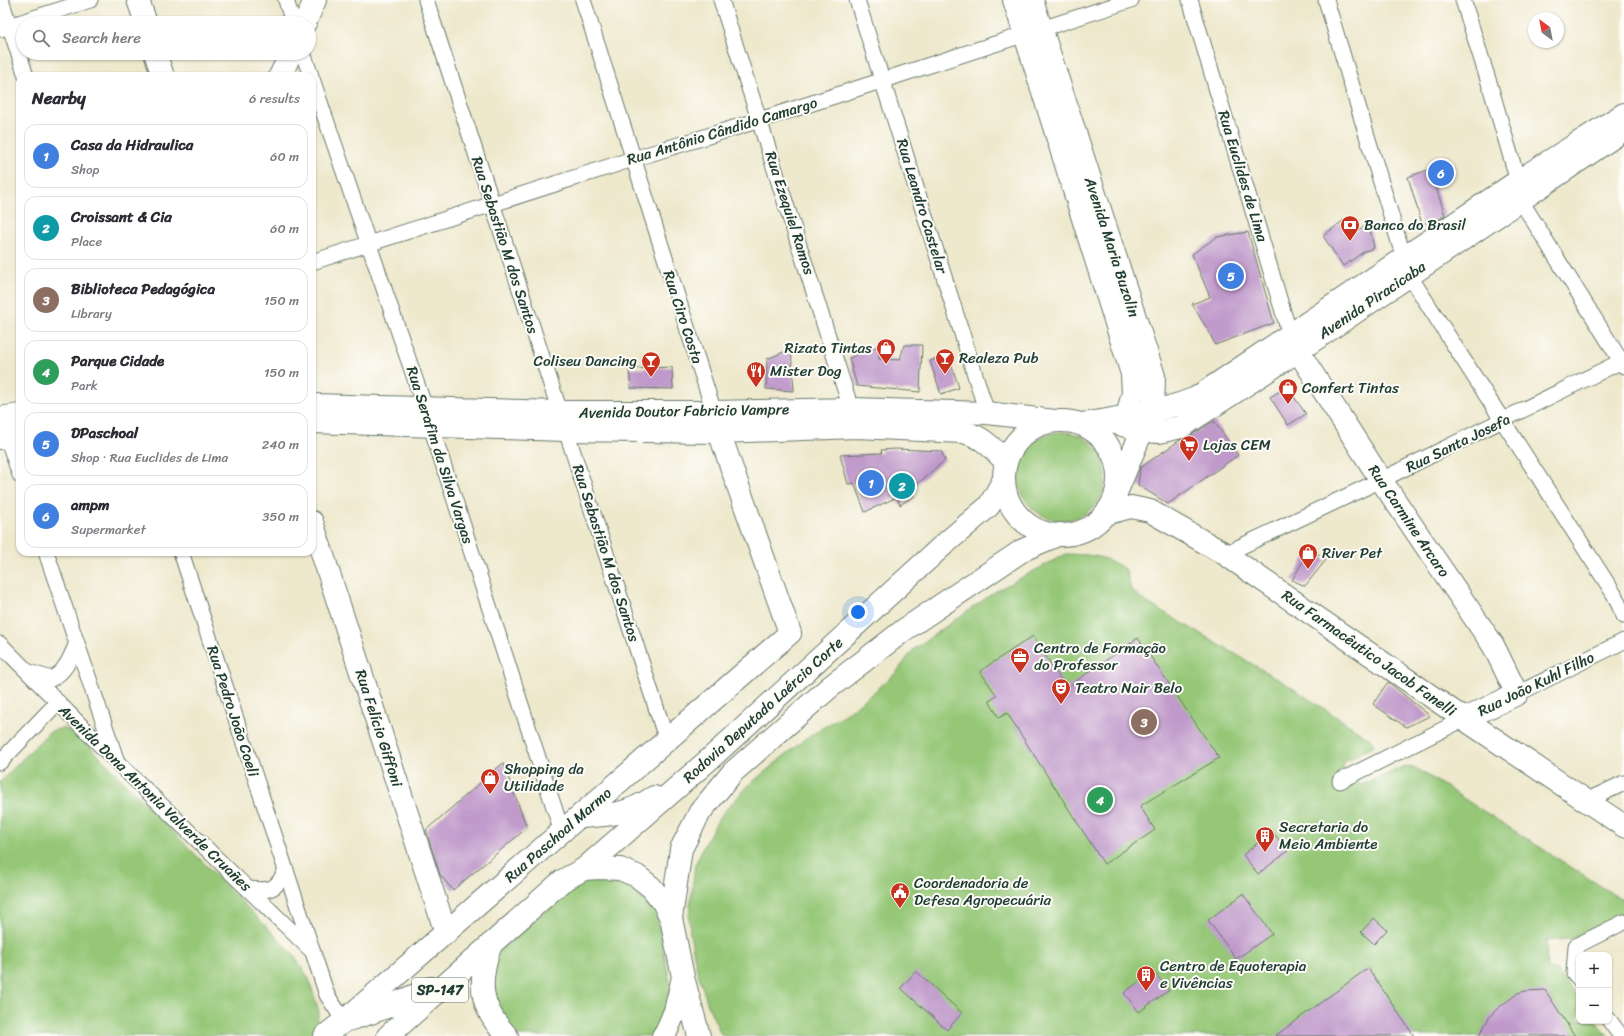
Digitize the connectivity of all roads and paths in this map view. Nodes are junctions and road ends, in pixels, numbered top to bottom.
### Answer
1 (1, 0) edge
2 (90, 0) edge
3 (138, 0) edge
4 (286, 0) edge
5 (315, 0) edge
6 (426, 0) edge
7 (583, 0) edge
8 (721, 0) edge
9 (857, 0) edge
10 (1014, 0) edge
11 (1032, 0) edge
12 (1131, 0) edge
13 (1190, 0) edge
14 (1326, 0) edge
15 (1463, 0) edge
16 (41, 16) edge
17 (144, 16) edge
18 (291, 16) edge
19 (308, 16) edge
20 (16, 24) edge
21 (5, 28) edge
22 (1033, 32) junction
23 (16, 53) edge
24 (19, 60) edge
25 (157, 60) edge
26 (288, 60) edge
27 (305, 60) edge
28 (24, 72) edge
29 (162, 72) edge
30 (282, 72) edge
31 (310, 72) edge
32 (883, 81) junction
33 (316, 91) edge
34 (1624, 114) edge
35 (760, 120) junction
36 (1624, 130) edge
37 (633, 159) junction
38 (1519, 191) junction
39 (492, 205) junction
40 (369, 244) junction
41 (316, 261) edge
42 (1407, 266) junction
43 (1294, 343) junction
44 (1623, 362) edge
45 (316, 405) edge
46 (987, 412) junction
47 (1153, 412) junction
48 (428, 417) junction
49 (854, 418) junction
50 (1117, 418) junction
51 (563, 421) junction
52 (1055, 421) junction
53 (1503, 421) junction
54 (316, 422) edge
55 (716, 422) junction
56 (1082, 424) junction
57 (7, 425) edge
58 (1142, 431) junction
59 (16, 460) edge
60 (1005, 471) junction
61 (1381, 480) junction
62 (1116, 493) junction
63 (1105, 514) junction
64 (316, 534) edge
65 (1060, 534) junction
66 (1225, 554) junction
67 (47, 556) edge
68 (182, 556) edge
69 (1624, 616) edge
70 (790, 633) joint
71 (1624, 641) edge
72 (77, 643) junction
73 (0, 644) edge
74 (28, 672) junction
75 (1517, 694) junction
76 (58, 702) junction
77 (1464, 719) junction
78 (667, 740) junction
79 (713, 756) junction
80 (0, 762) edge
81 (117, 762) junction
82 (1340, 781) dead end
83 (1624, 783) edge
84 (1586, 801) junction
85 (579, 817) junction
86 (1624, 826) edge
87 (562, 832) junction
88 (584, 869) junction
89 (286, 870) junction
90 (248, 889) junction
91 (671, 918) junction
92 (1624, 922) edge
93 (446, 933) junction
94 (491, 944) junction
95 (312, 951) junction
96 (1576, 952) edge
97 (454, 977) junction
98 (682, 977) junction
99 (344, 1021) junction
100 (1612, 1024) edge
101 (325, 1036) edge
102 (388, 1036) edge
103 (506, 1036) edge
104 (663, 1036) edge
105 (699, 1036) edge
106 (1621, 1036) edge

1 - 21 street
2 - 16 street
3 - 17 main road
4 - 18 street
5 - 19 main road
6 - 39 street, Rua Sebastião M dos Santos
7 - 37 street, Rua Ciro Costa
8 - 35 street, Rua Ezequiel Ramos
9 - 32 street, Rua Leandro Castelar
10 - 22 main road, Avenida Maria Buzolin
11 - 22 main road, Avenida Maria Buzolin
12 - 22 street, Rua Antônio Cândido Camargo
13 - 43 street, Rua Euclides de Lima
14 - 42 street
15 - 38 street
20 - 21 street
21 - 23 street
22 - 32 street, Rua Antônio Cândido Camargo
22 - 47 main road, Avenida Maria Buzolin
22 - 50 main road, Avenida Maria Buzolin
24 - 28 street
25 - 29 main road
26 - 30 main road
27 - 31 street
32 - 35 street, Rua Antônio Cândido Camargo
32 - 46 street, Rua Leandro Castelar
33 - 40 street, Rua Serafim da Silva Vargas
34 - 38 main road, Avenida Piracicaba
35 - 37 street, Rua Antônio Cândido Camargo
35 - 49 street, Rua Ezequiel Ramos
36 - 38 main road, Avenida Piracicaba
37 - 39 street, Rua Antônio Cândido Camargo
37 - 55 street, Rua Ciro Costa
38 - 42 main road, Avenida Piracicaba
38 - 44 street
39 - 40 street, Rua Antônio Cândido Camargo
39 - 51 street, Rua Sebastião M dos Santos
40 - 41 street, Rua Antônio Cândido Camargo
40 - 48 street, Rua Serafim da Silva Vargas
42 - 43 main road, Avenida Piracicaba
42 - 53 street
43 - 47 main road, Avenida Piracicaba
43 - 58 main road, Avenida Piracicaba
43 - 61 main road, Rua Carmine Arcaro
44 - 53 street, Rua Santa Josefa
45 - 48 main road, Avenida Doutor Fabricio Vampre
46 - 49 main road, Avenida Doutor Fabricio Vampre
46 - 52 main road, Avenida Doutor Fabricio Vampre
47 - 50 main road, Avenida Piracicaba
47 - 58 main road, Avenida Maria Buzolin
48 - 51 main road, Avenida Doutor Fabricio Vampre
48 - 54 main road, Avenida Doutor Fabricio Vampre
48 - 87 street, Rua Serafim da Silva Vargas
49 - 55 main road, Avenida Doutor Fabricio Vampre
49 - 60 main road, Avenida Doutor Fabricio Vampre
50 - 56 main road, Avenida Piracicaba
50 - 58 main road, Avenida Piracicaba
51 - 55 main road, Avenida Doutor Fabricio Vampre
51 - 78 street, Rua Sebastião M dos Santos
52 - 56 main road
52 - 60 main road
53 - 61 street, Rua Santa Josefa
53 - 69 street
55 - 70 main road, Rua Ciro Costa
56 - 62 main road
57 - 59 street
58 - 62 main road, Avenida Maria Buzolin
60 - 65 main road
60 - 79 main road, Rodovia Deputado Laércio Corte
61 - 66 street, Rua Santa Josefa
61 - 75 main road, Rua Carmine Arcaro
62 - 63 main road
63 - 65 main road
63 - 66 main road, Rua Farmacêutico Jacob Fanelli
64 - 93 main road, Rua Felício Giffoni
65 - 91 main road, Rodovia Deputado Laércio Corte
66 - 77 main road, Rua Farmacêutico Jacob Fanelli
67 - 72 street
68 - 89 street, Rua Pedro João Coeli
70 - 78 main road, Rua Paschoal Marmo
71 - 75 street, Rua João Kuhl Filho
72 - 74 street
72 - 81 street
73 - 74 street, Avenida Dona Antonia Valverde Cruañes
74 - 76 street, Avenida Dona Antonia Valverde Cruañes
75 - 77 main road, Rua João Kuhl Filho
76 - 80 street
76 - 81 street, Avenida Dona Antonia Valverde Cruañes
77 - 82 street, Rua João Kuhl Filho
77 - 84 main road, Rua Farmacêutico Jacob Fanelli
78 - 85 main road, Rua Paschoal Marmo
79 - 85 main road
79 - 88 main road, Rodovia Deputado Laércio Corte
81 - 90 street, Avenida Dona Antonia Valverde Cruañes
83 - 84 street
84 - 86 main road, Rua Farmacêutico Jacob Fanelli
85 - 87 main road, Rua Paschoal Marmo
87 - 93 main road, Rua Paschoal Marmo
88 - 91 main road
88 - 94 main road
89 - 90 street
89 - 95 street, Rua Pedro João Coeli
90 - 95 street, Avenida Dona Antonia Valverde Cruañes
91 - 98 main road
92 - 96 street
93 - 99 main road, Rua Paschoal Marmo
94 - 97 main road, SP-147
94 - 103 main road
95 - 99 street, Rua Pedro João Coeli
97 - 99 main road
97 - 102 main road, SP-147
98 - 104 main road
98 - 105 main road
99 - 101 main road, Rua Paschoal Marmo
100 - 106 street

